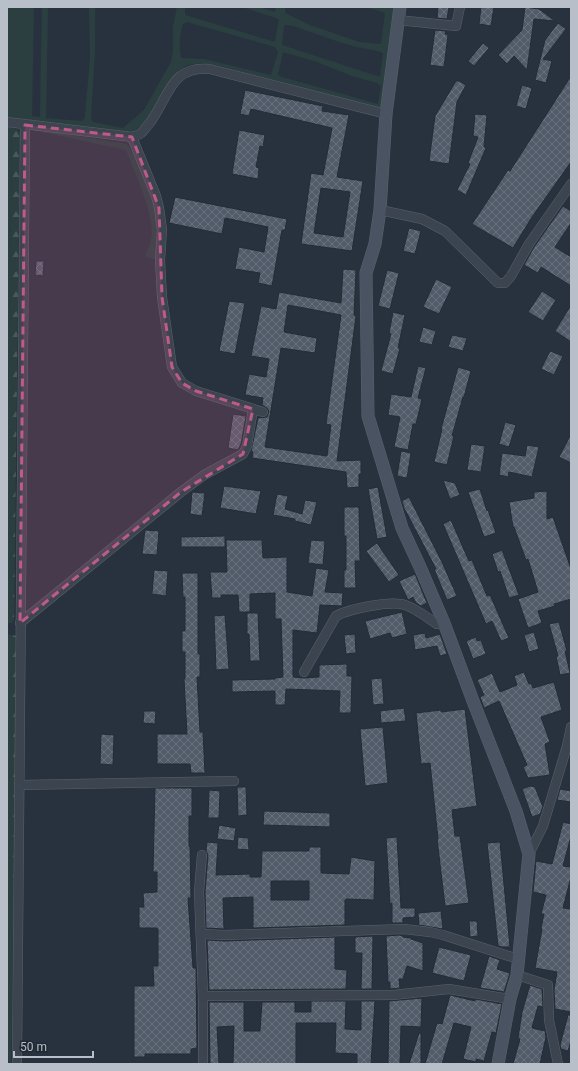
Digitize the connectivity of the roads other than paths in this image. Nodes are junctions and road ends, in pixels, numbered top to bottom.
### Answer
1 (400, 7) edge
2 (460, 7) edge
3 (398, 20) junction
4 (386, 114) junction
5 (7, 122) edge
6 (25, 125) junction
7 (132, 137) junction
8 (571, 184) edge
9 (380, 210) junction
10 (254, 409) junction
11 (263, 412) dead end
12 (20, 623) junction
13 (444, 623) junction
14 (304, 672) dead end
15 (571, 726) edge
16 (234, 780) dead end
17 (19, 785) junction
18 (202, 854) dead end
19 (529, 854) junction
20 (201, 934) junction
21 (518, 959) junction
22 (517, 975) junction
23 (203, 996) junction
24 (510, 999) junction
25 (17, 1064) edge
26 (203, 1064) edge
27 (498, 1064) edge
28 (558, 1064) edge

1 - 3 street
2 - 3 street
3 - 4 street
4 - 7 street
4 - 9 street
5 - 6 street
6 - 7 street
6 - 12 street
7 - 10 street
8 - 9 street
9 - 13 street
10 - 11 street
10 - 12 street
12 - 17 street
13 - 14 street
13 - 19 street
15 - 19 street
16 - 17 street
17 - 25 street
18 - 20 street
19 - 21 street
20 - 21 street
20 - 23 street
21 - 22 street
22 - 24 street
22 - 28 street
23 - 24 street
23 - 26 street
24 - 27 street

